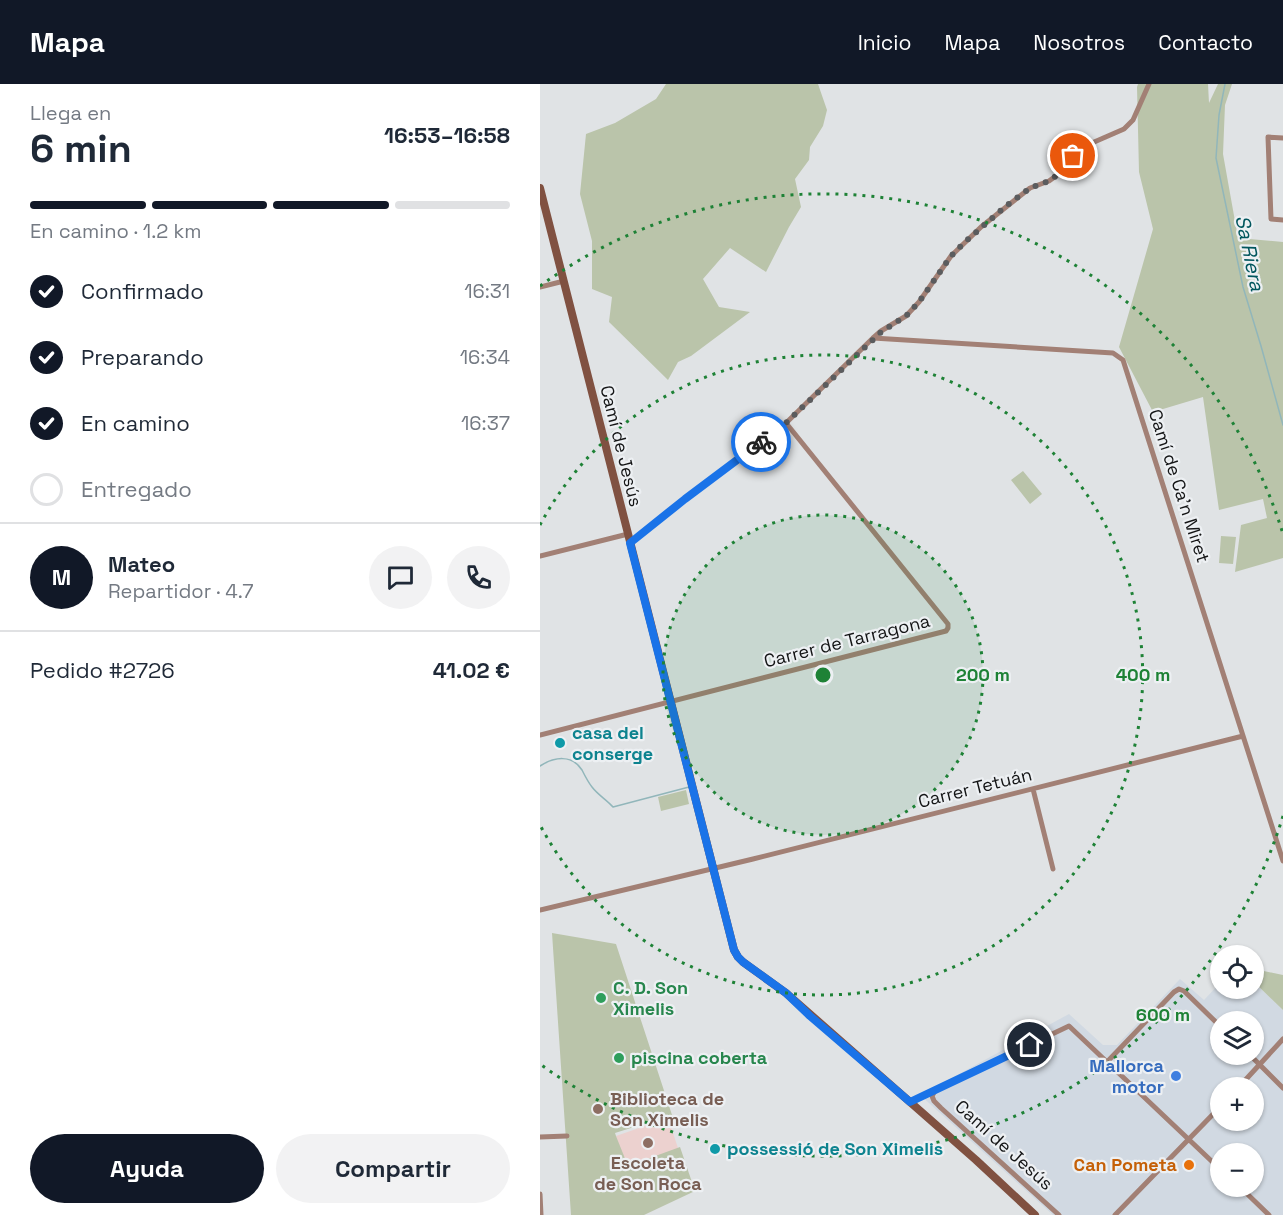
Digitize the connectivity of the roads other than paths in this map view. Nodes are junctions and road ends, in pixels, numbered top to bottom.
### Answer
1 (1149, 84) edge
2 (1283, 138) edge
3 (540, 188) edge
4 (1283, 220) edge
5 (564, 281) junction
6 (540, 287) edge
7 (873, 338) junction
8 (786, 423) junction
9 (629, 539) junction
10 (540, 556) edge
11 (671, 702) junction
12 (540, 735) edge
13 (1243, 736) junction
14 (1033, 789) junction
15 (1283, 861) edge
16 (713, 868) junction
17 (1053, 869) dead end
18 (540, 910) edge
19 (1210, 1017) edge
20 (1283, 1039) edge
21 (1264, 1060) edge
22 (1107, 1062) junction
23 (1259, 1065) joint
24 (1248, 1077) edge
25 (1283, 1088) edge
26 (934, 1093) junction
27 (910, 1102) junction
28 (1210, 1118) edge
29 (567, 1136) dead end
30 (540, 1137) edge
31 (1189, 1140) junction
32 (1210, 1160) edge
33 (540, 1194) edge
34 (1250, 1197) edge
35 (541, 1215) edge
36 (1035, 1215) edge
37 (1059, 1215) edge
38 (1116, 1215) edge
39 (1269, 1215) edge

1 - 7 street
2 - 4 street
3 - 5 street, Camí de Jesús
5 - 6 street
5 - 9 street, Camí de Jesús
7 - 8 street
7 - 13 street, Camí de Ca'n Miret
8 - 9 street
8 - 11 street, Carrer de Tarragona
9 - 10 street
9 - 11 street, Camí de Jesús
11 - 12 street
11 - 16 street, Camí de Jesús
13 - 14 street, Carrer Tetuán
13 - 15 street, Camí de Ca'n Miret
14 - 16 street, Carrer Tetuán
14 - 17 street
16 - 18 street, Carrer Tetuán
16 - 27 street, Camí de Jesús
19 - 22 street
20 - 21 street
22 - 26 street
22 - 31 street
23 - 24 street
23 - 25 street
26 - 27 street
26 - 37 street, Camí de Jesús
27 - 36 street, Camí de Jesús
28 - 31 street
29 - 30 street
31 - 32 street
31 - 38 street
33 - 35 street
34 - 39 street

